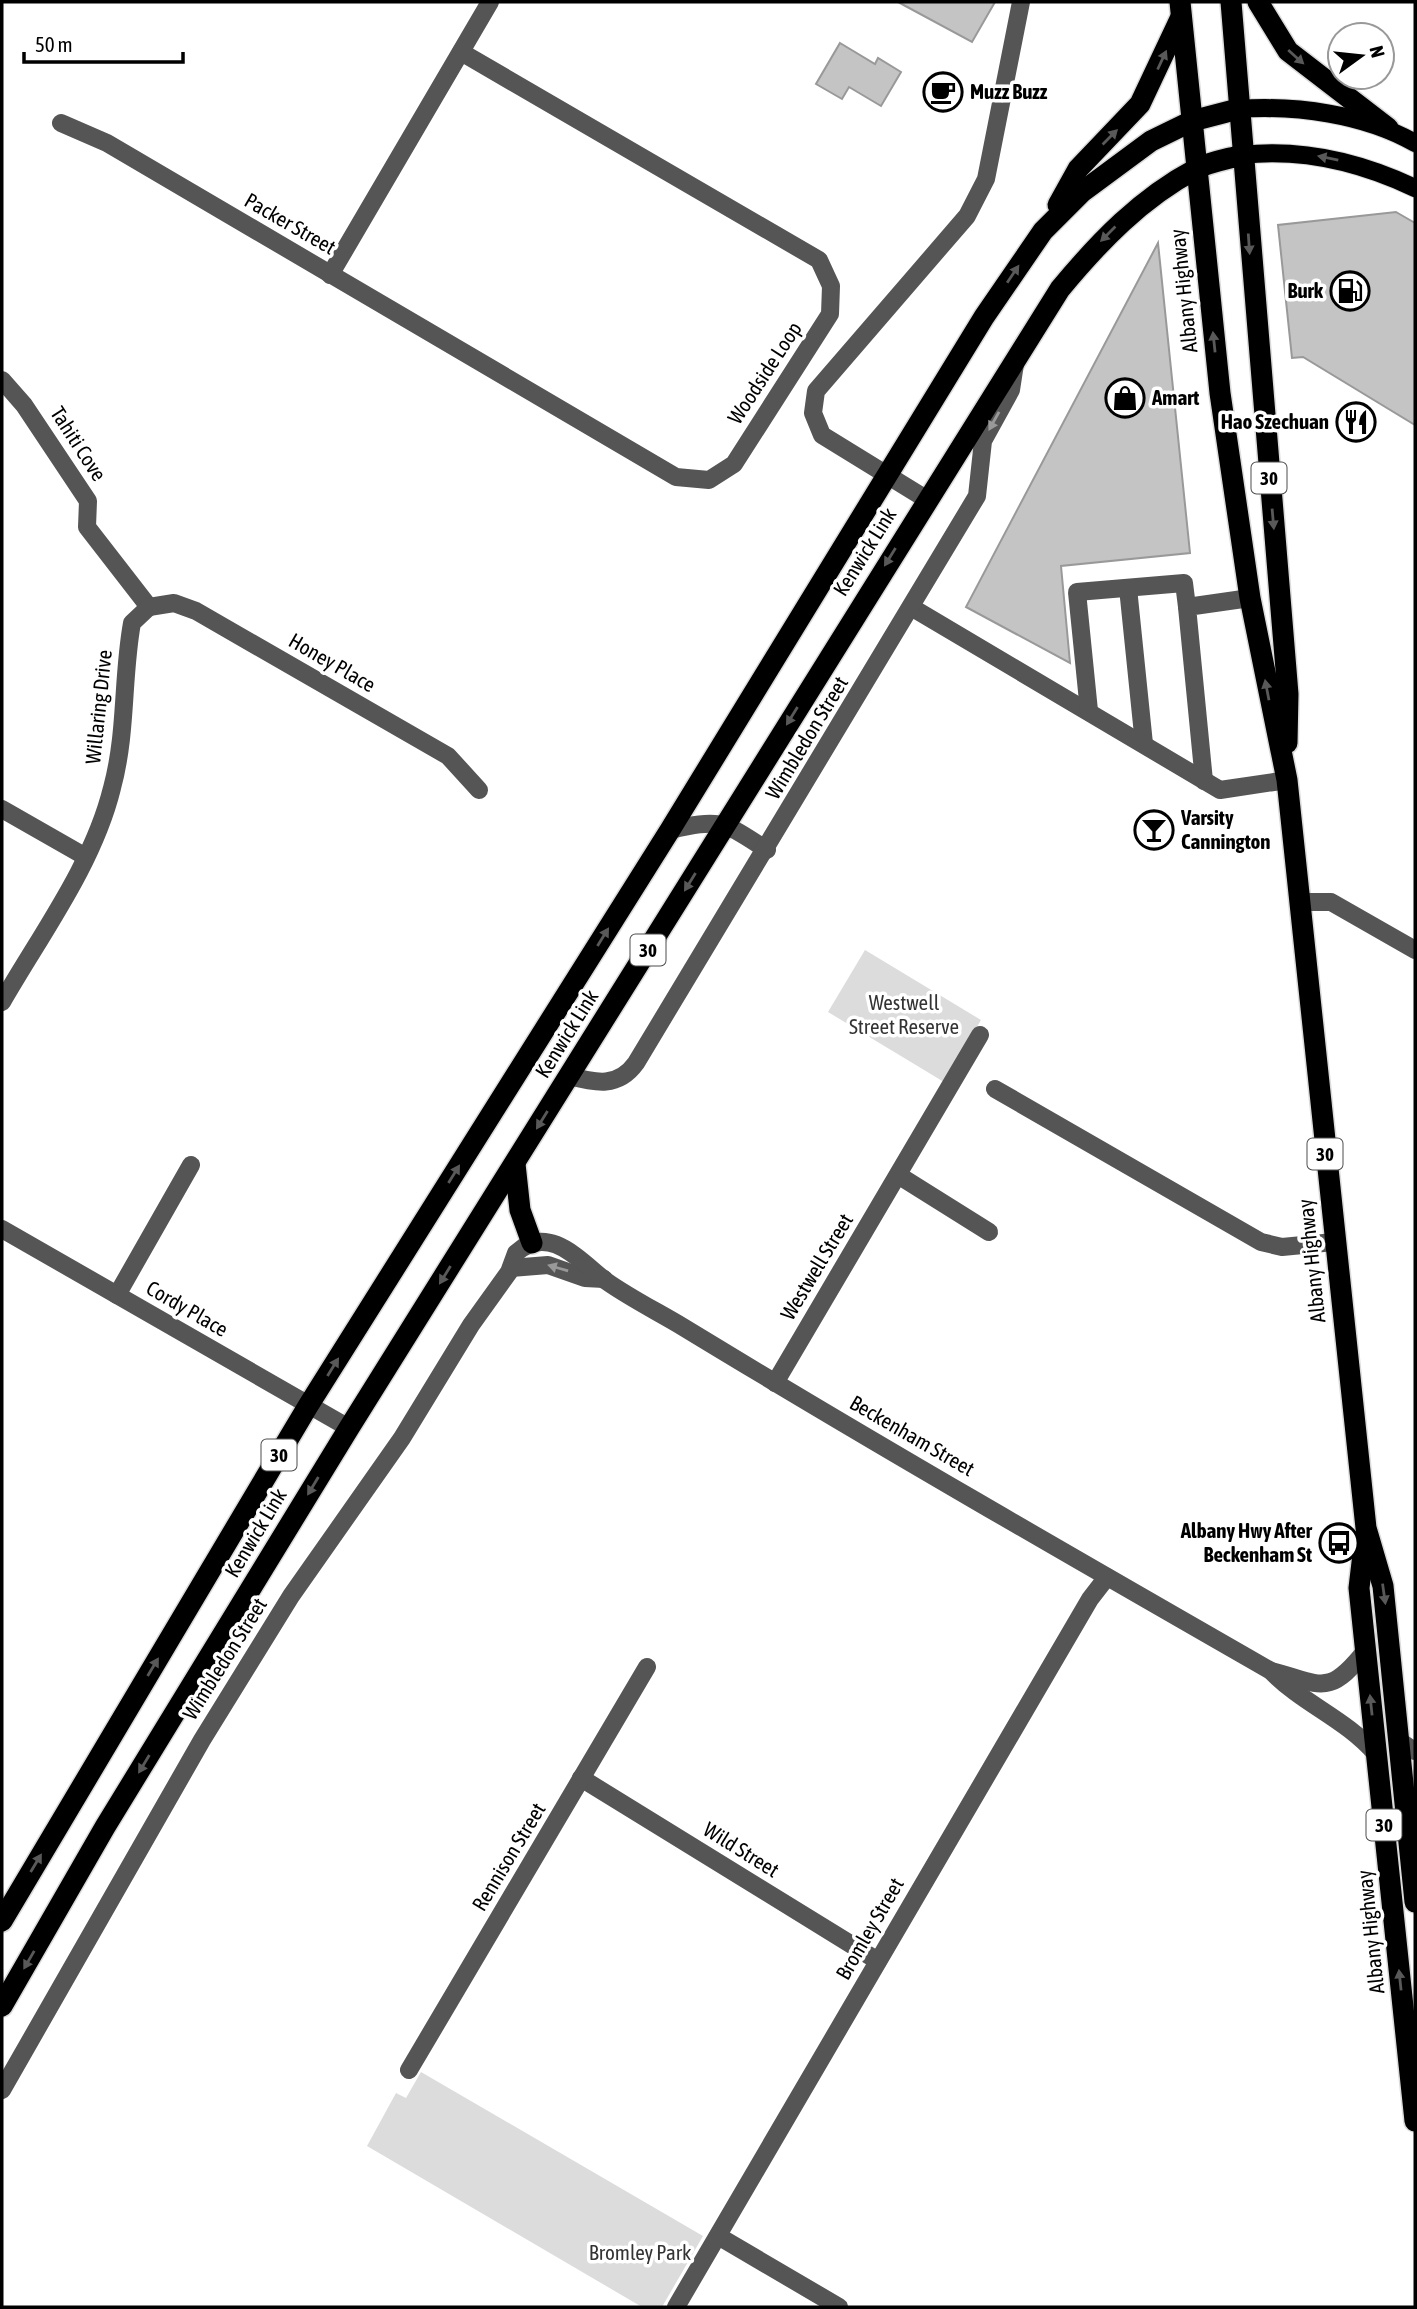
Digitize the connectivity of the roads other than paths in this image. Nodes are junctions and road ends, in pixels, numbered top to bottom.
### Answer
1 (490, 2) edge
2 (1021, 2) edge
3 (1231, 2) edge
4 (1258, 2) edge
5 (1181, 8) edge
6 (461, 52) junction
7 (1238, 109) junction
8 (1192, 121) junction
9 (61, 122) dead end
10 (1388, 128) junction
11 (1415, 143) edge
12 (1242, 155) junction
13 (1198, 167) junction
14 (1415, 188) edge
15 (1043, 231) junction
16 (330, 275) junction
17 (1016, 357) junction
18 (2, 380) edge
19 (885, 476) junction
20 (926, 499) junction
21 (1128, 588) junction
22 (1250, 598) junction
23 (149, 607) junction
24 (911, 607) junction
25 (1187, 607) junction
26 (1089, 710) junction
27 (1144, 744) junction
28 (1287, 780) junction
29 (1205, 781) junction
30 (479, 790) dead end
31 (2, 809) edge
32 (726, 824) junction
33 (670, 830) junction
34 (767, 850) junction
35 (86, 857) junction
36 (1300, 902) junction
37 (1415, 950) edge
38 (2, 1002) edge
39 (980, 1035) dead end
40 (569, 1076) junction
41 (995, 1089) dead end
42 (514, 1164) junction
43 (191, 1165) dead end
44 (898, 1175) junction
45 (2, 1229) edge
46 (989, 1232) dead end
47 (1334, 1242) junction
48 (532, 1243) junction
49 (511, 1268) junction
50 (604, 1279) junction
51 (117, 1295) junction
52 (775, 1383) junction
53 (308, 1406) junction
54 (349, 1428) junction
55 (1366, 1528) junction
56 (1107, 1577) junction
57 (1366, 1650) junction
58 (647, 1667) dead end
59 (1271, 1671) junction
60 (1407, 1746) edge
61 (1376, 1754) junction
62 (581, 1779) junction
63 (1415, 1902) edge
64 (2, 1921) edge
65 (877, 1961) junction
66 (2, 2007) edge
67 (409, 2070) dead end
68 (2, 2090) edge
69 (1415, 2121) edge
70 (718, 2236) junction
71 (676, 2307) edge
72 (839, 2307) edge

1 - 6 street, Packer Street
2 - 19 street
3 - 7 highway, Albany Highway / 30
4 -> 10 highway
5 - 8 highway, Albany Highway / 30
15 -> 5 highway
6 - 16 street, Packer Street
6 - 16 street, Woodside Loop
7 - 8 highway, Kenwick Link / 30
7 - 10 main road
7 - 12 highway, Albany Highway / 30
8 - 13 highway, Albany Highway / 30
8 - 15 highway, Kenwick Link / 30
9 - 16 street, Packer Street
10 - 11 main road
12 - 13 highway, Kenwick Link / 30
14 -> 12 main road
12 -> 28 highway, Albany Highway / 30
13 -> 17 highway, Kenwick Link / 30
22 -> 13 highway, Albany Highway / 30
19 -> 15 highway, Kenwick Link / 30
17 - 20 highway, Kenwick Link / 30
17 -> 24 street, Wimbledon Street
18 - 23 street, Tahiti Cove
19 - 20 street
19 - 33 highway, Kenwick Link / 30
20 -> 32 highway, Kenwick Link / 30
21 - 25 street
21 - 26 street
21 - 27 street
22 - 25 street
28 -> 22 highway, Albany Highway / 30
23 - 30 street, Honey Place
23 - 35 street, Willaring Drive
24 - 26 street
24 - 34 street, Wimbledon Street
25 - 29 street
26 - 27 street
27 - 29 street
28 - 29 street
28 - 36 highway, Albany Highway / 30
31 - 35 street
32 - 33 street
32 - 34 street
32 -> 40 highway, Kenwick Link / 30
53 -> 33 highway, Kenwick Link / 30
34 - 40 street, Wimbledon Street
35 - 38 street, Willaring Drive
36 - 37 street
36 - 47 highway, Albany Highway / 30
39 - 44 street, Westwell Street
40 -> 42 highway, Kenwick Link / 30
41 - 47 street
42 - 48 highway
42 -> 54 highway, Kenwick Link / 30
43 - 51 street
44 - 46 street
44 - 52 street, Westwell Street
45 - 51 street, Cordy Place
47 - 55 highway, Albany Highway / 30
48 - 49 street, Wimbledon Street
48 - 50 street, Beckenham Street
50 -> 49 street
49 - 68 street, Wimbledon Street
50 - 52 street, Beckenham Street
51 - 53 street, Cordy Place
52 - 56 street, Beckenham Street
53 - 54 street, Cordy Place
64 -> 53 highway, Kenwick Link / 30
54 -> 66 highway, Kenwick Link / 30
55 - 57 highway, Albany Highway / 30
55 -> 60 highway, Albany Highway / 30
56 - 59 street, Beckenham Street
56 - 65 street, Bromley Street
57 - 59 street, Beckenham Street
61 -> 57 highway, Albany Highway / 30
58 - 62 street, Rennison Street
59 - 61 street, Beckenham Street
60 - 63 highway, Albany Highway / 30
69 -> 61 highway, Albany Highway / 30
62 - 65 street, Wild Street
62 - 67 street, Rennison Street
65 - 70 street, Bromley Street
70 - 71 street, Bromley Street
70 - 72 street

